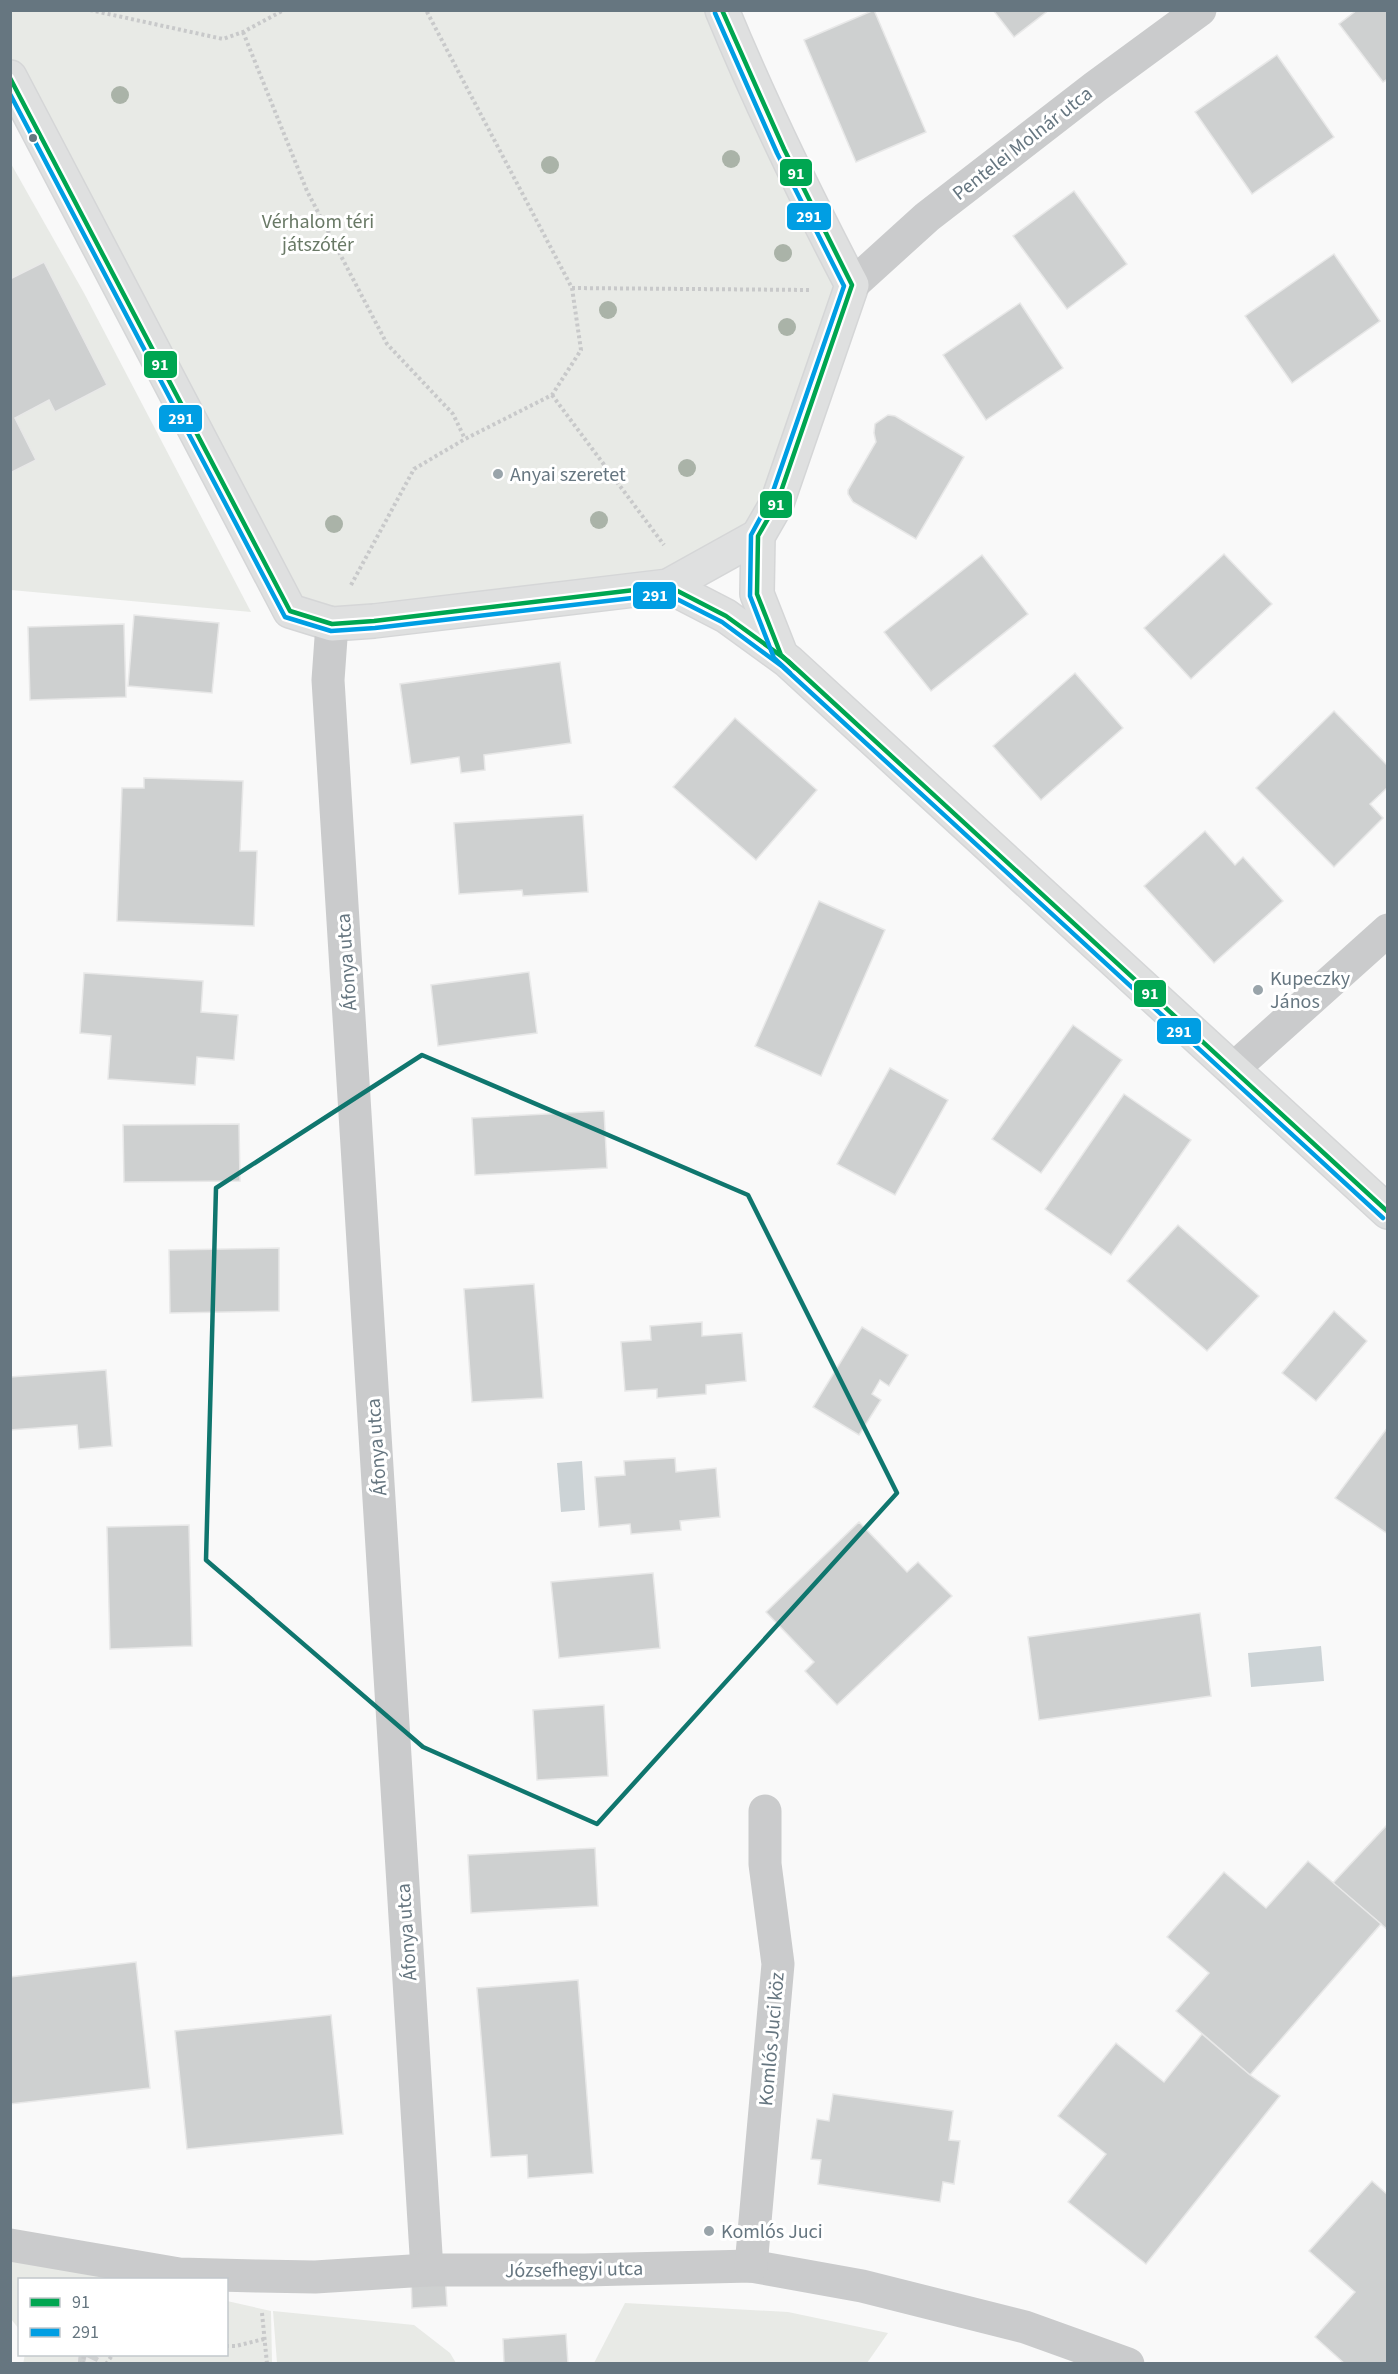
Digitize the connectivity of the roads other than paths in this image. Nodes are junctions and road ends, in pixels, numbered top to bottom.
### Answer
1 (722, 10) edge
2 (1200, 10) edge
3 (10, 77) edge
4 (852, 285) junction
5 (758, 536) junction
6 (669, 586) junction
7 (332, 624) junction
8 (782, 655) junction
9 (1388, 930) edge
10 (1232, 1070) junction
11 (1388, 1212) edge
12 (765, 1811) dead end
13 (10, 2245) edge
14 (752, 2266) junction
15 (427, 2270) junction
16 (1128, 2364) edge

1 - 4 street
2 - 4 street, Pentelei Molnár utca
3 - 7 street
4 - 5 street
5 - 6 street
5 - 8 street
6 - 7 street
6 - 8 street
7 - 15 street, Áfonya utca
8 - 10 street
9 - 10 street
10 - 11 street
12 - 14 street, Komlós Juci köz
13 - 15 street, Józsefhegyi utca
14 - 15 street, Józsefhegyi utca
14 - 16 street, Józsefhegyi utca

